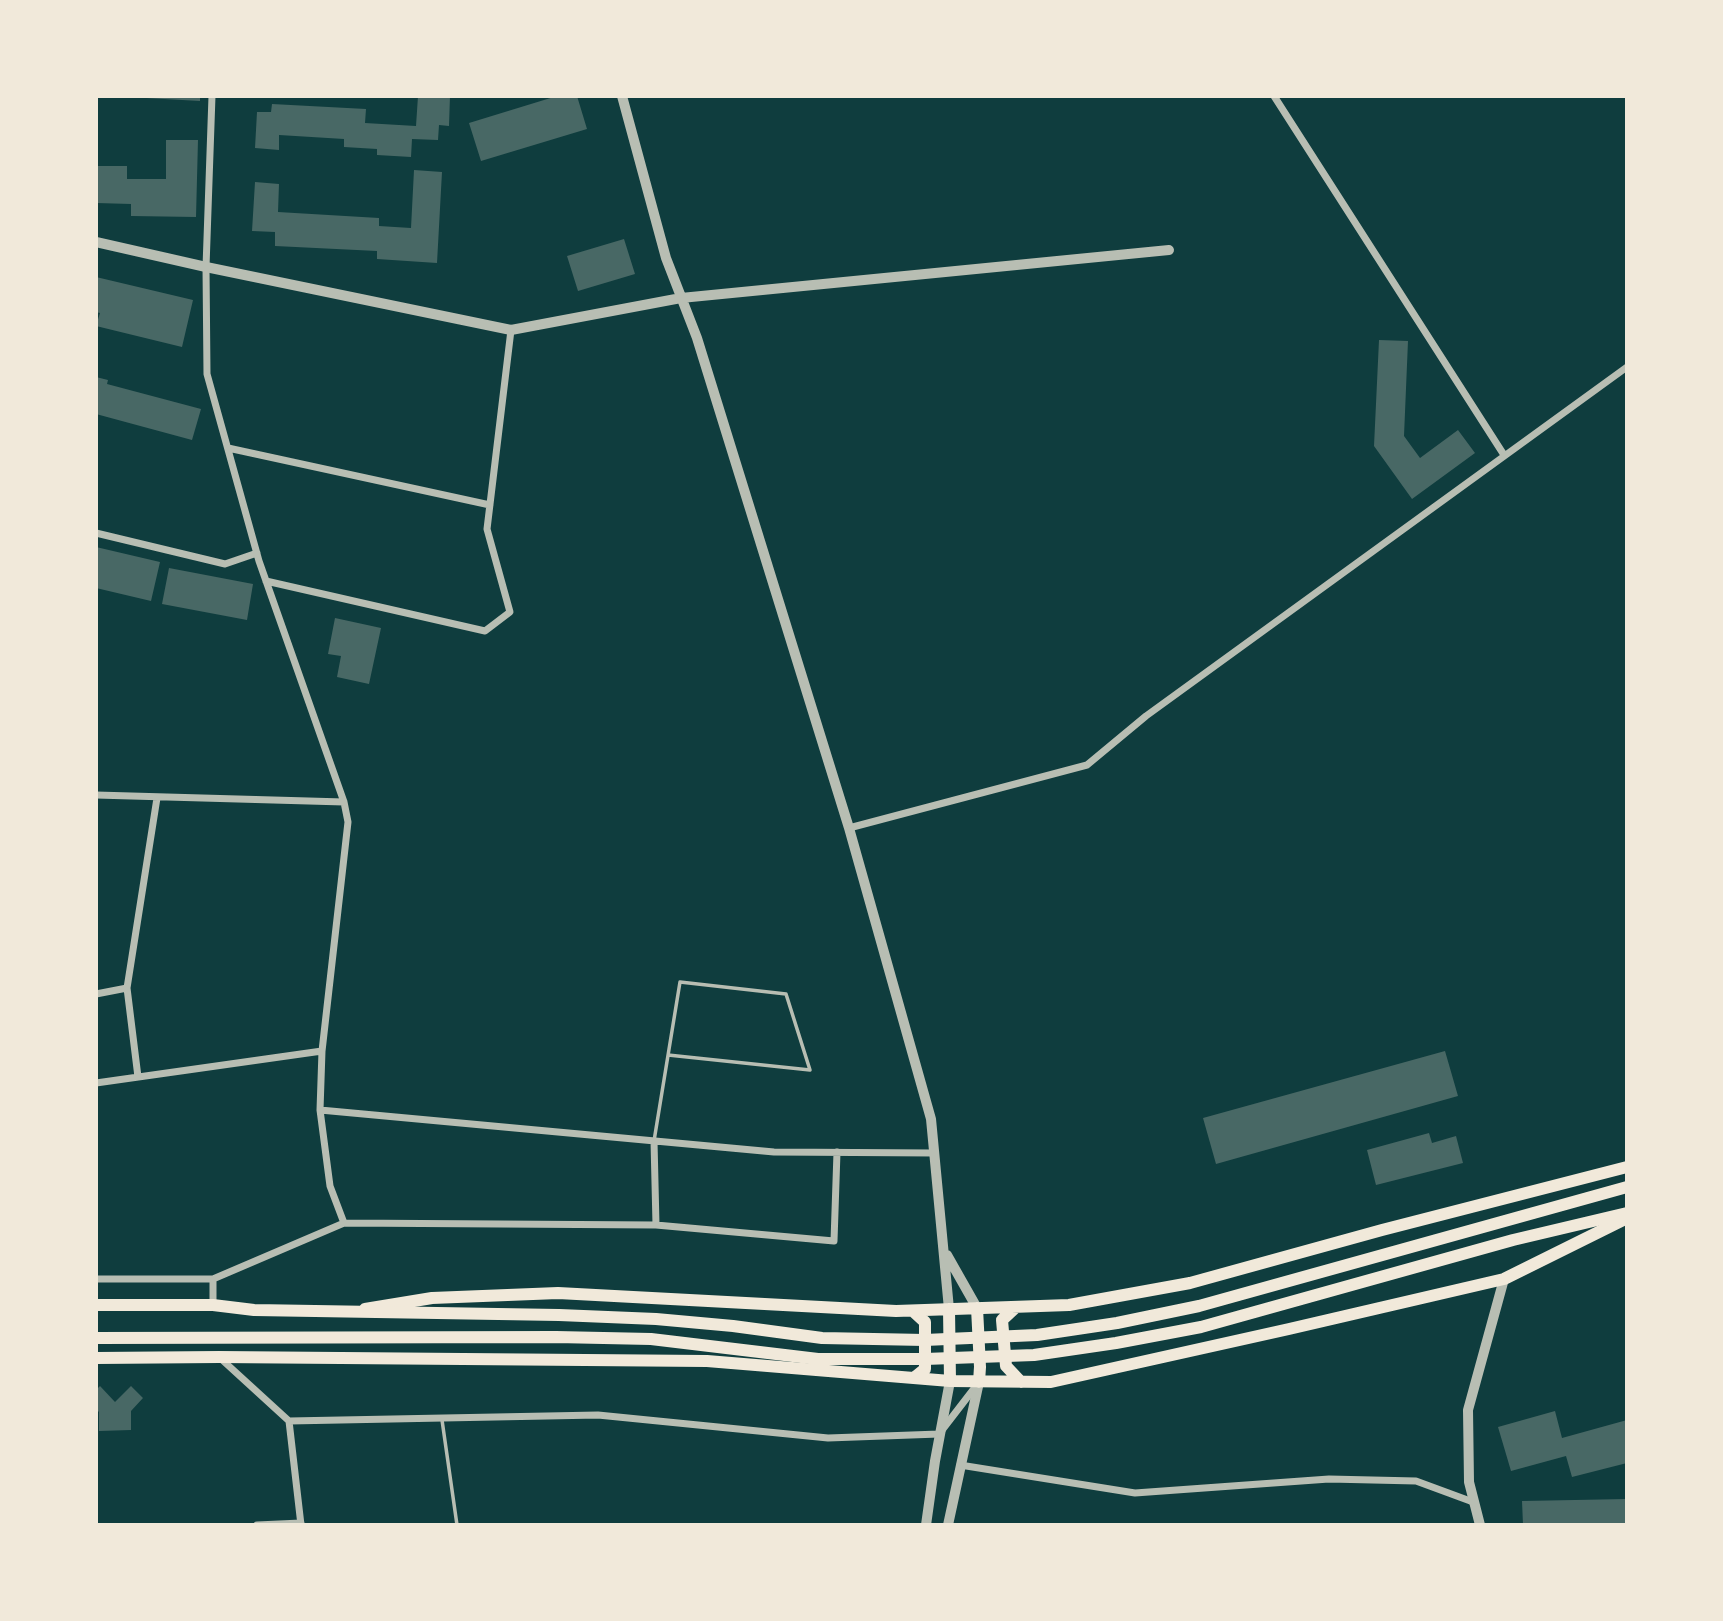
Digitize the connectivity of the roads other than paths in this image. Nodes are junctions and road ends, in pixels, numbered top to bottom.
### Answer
1 (212, 96) edge
2 (622, 96) edge
3 (1274, 96) edge
4 (96, 242) edge
5 (1169, 250) dead end
6 (206, 267) junction
7 (681, 298) junction
8 (511, 330) junction
9 (1627, 367) edge
10 (228, 448) junction
11 (1504, 455) junction
12 (490, 505) junction
13 (96, 533) edge
14 (257, 554) junction
15 (266, 581) junction
16 (96, 795) edge
17 (157, 798) junction
18 (344, 802) junction
19 (849, 828) junction
20 (127, 988) junction
21 (96, 994) edge
22 (322, 1051) junction
23 (668, 1055) junction
24 (138, 1077) junction
25 (96, 1083) edge
26 (320, 1110) junction
27 (654, 1140) junction
28 (836, 1152) junction
29 (934, 1153) junction
30 (1627, 1167) edge
31 (1627, 1187) edge
32 (1627, 1216) edge
33 (344, 1223) junction
34 (656, 1225) junction
35 (945, 1252) junction
36 (96, 1279) edge
37 (213, 1279) junction
38 (1504, 1279) junction
39 (213, 1305) junction
40 (96, 1306) edge
41 (1016, 1307) junction
42 (348, 1311) junction
43 (913, 1311) junction
44 (977, 1314) junction
45 (949, 1316) junction
46 (96, 1338) edge
47 (219, 1357) junction
48 (96, 1358) edge
49 (950, 1375) junction
50 (914, 1378) junction
51 (979, 1382) junction
52 (1021, 1382) junction
53 (442, 1418) junction
54 (289, 1421) junction
55 (939, 1434) junction
56 (960, 1465) junction
57 (1474, 1502) junction
58 (301, 1524) edge
59 (257, 1525) edge
60 (457, 1525) edge
61 (926, 1525) edge
62 (948, 1525) edge
63 (1480, 1525) edge

1 - 6 street
2 - 7 street
3 - 11 street
4 - 6 street
5 - 7 street
6 - 8 street
6 - 10 street
7 - 8 street
7 - 19 street
8 - 12 street
9 - 11 street
10 - 12 street
10 - 14 street
11 - 19 street
12 - 15 street
13 - 14 street
14 - 15 street
15 - 18 street
16 - 17 street
17 - 18 street
17 - 20 street
18 - 22 street
19 - 29 street
20 - 21 street
20 - 24 street
22 - 24 street
22 - 26 street
23 - 23 lane
23 - 27 lane
24 - 25 street
26 - 27 street
26 - 33 street
27 - 28 street
27 - 34 street
28 - 29 street
28 - 34 street
29 - 35 street
30 - 41 main road
31 - 42 main road
32 - 38 main road
32 - 46 main road
33 - 34 street
33 - 37 street
35 - 44 street
35 - 45 street
36 - 37 street
37 - 39 street
38 - 52 main road
38 - 57 street
39 - 40 main road
39 - 42 main road
41 - 44 main road
41 - 52 main road
42 - 43 main road
43 - 45 main road
43 - 50 main road
44 - 45 main road
44 - 51 main road
45 - 49 main road
47 - 48 main road
47 - 50 main road
47 - 54 street
49 - 50 main road
49 - 51 main road
49 - 55 street
51 - 52 main road
51 - 55 street
51 - 56 street
53 - 54 street
53 - 55 street
53 - 60 lane
54 - 58 street
55 - 61 street
56 - 57 street
56 - 62 street
57 - 63 street
58 - 59 street

